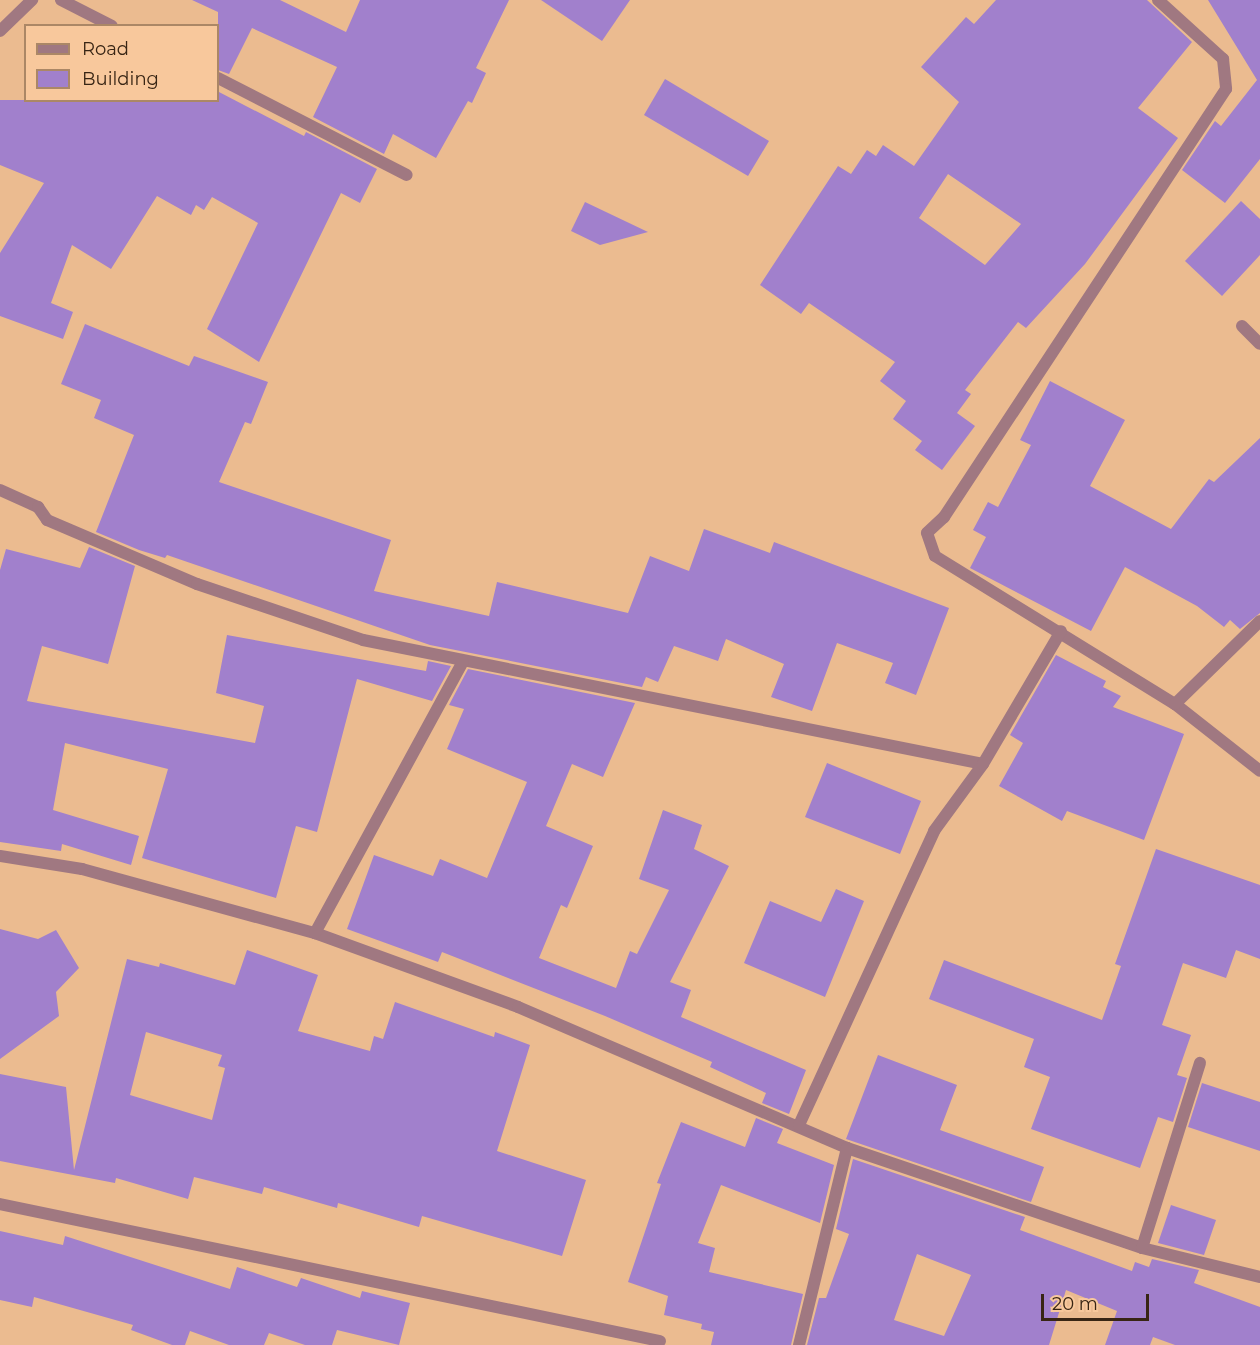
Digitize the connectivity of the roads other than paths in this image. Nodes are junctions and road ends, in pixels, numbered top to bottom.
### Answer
1 (32, 0) edge
2 (61, 0) edge
3 (1158, 0) edge
4 (108, 24) edge
5 (0, 31) edge
6 (219, 79) edge
7 (407, 175) dead end
8 (1242, 326) dead end
9 (1260, 344) edge
10 (0, 490) edge
11 (1260, 621) edge
12 (1061, 631) junction
13 (463, 662) junction
14 (1175, 704) junction
15 (983, 764) junction
16 (1260, 771) edge
17 (0, 856) edge
18 (315, 933) junction
19 (1200, 1063) dead end
20 (799, 1125) junction
21 (847, 1148) junction
22 (0, 1204) edge
23 (1142, 1248) junction
24 (1260, 1277) edge
25 (660, 1341) dead end
26 (799, 1345) edge

1 - 5 street
2 - 4 street
3 - 12 street
6 - 7 street
8 - 9 street
10 - 13 street
11 - 14 street
12 - 14 street
12 - 15 street
13 - 15 street
13 - 18 street
14 - 16 street
15 - 20 street
17 - 18 street
18 - 20 street
19 - 23 street
20 - 21 street
21 - 23 street
21 - 26 street
22 - 25 street
23 - 24 street

